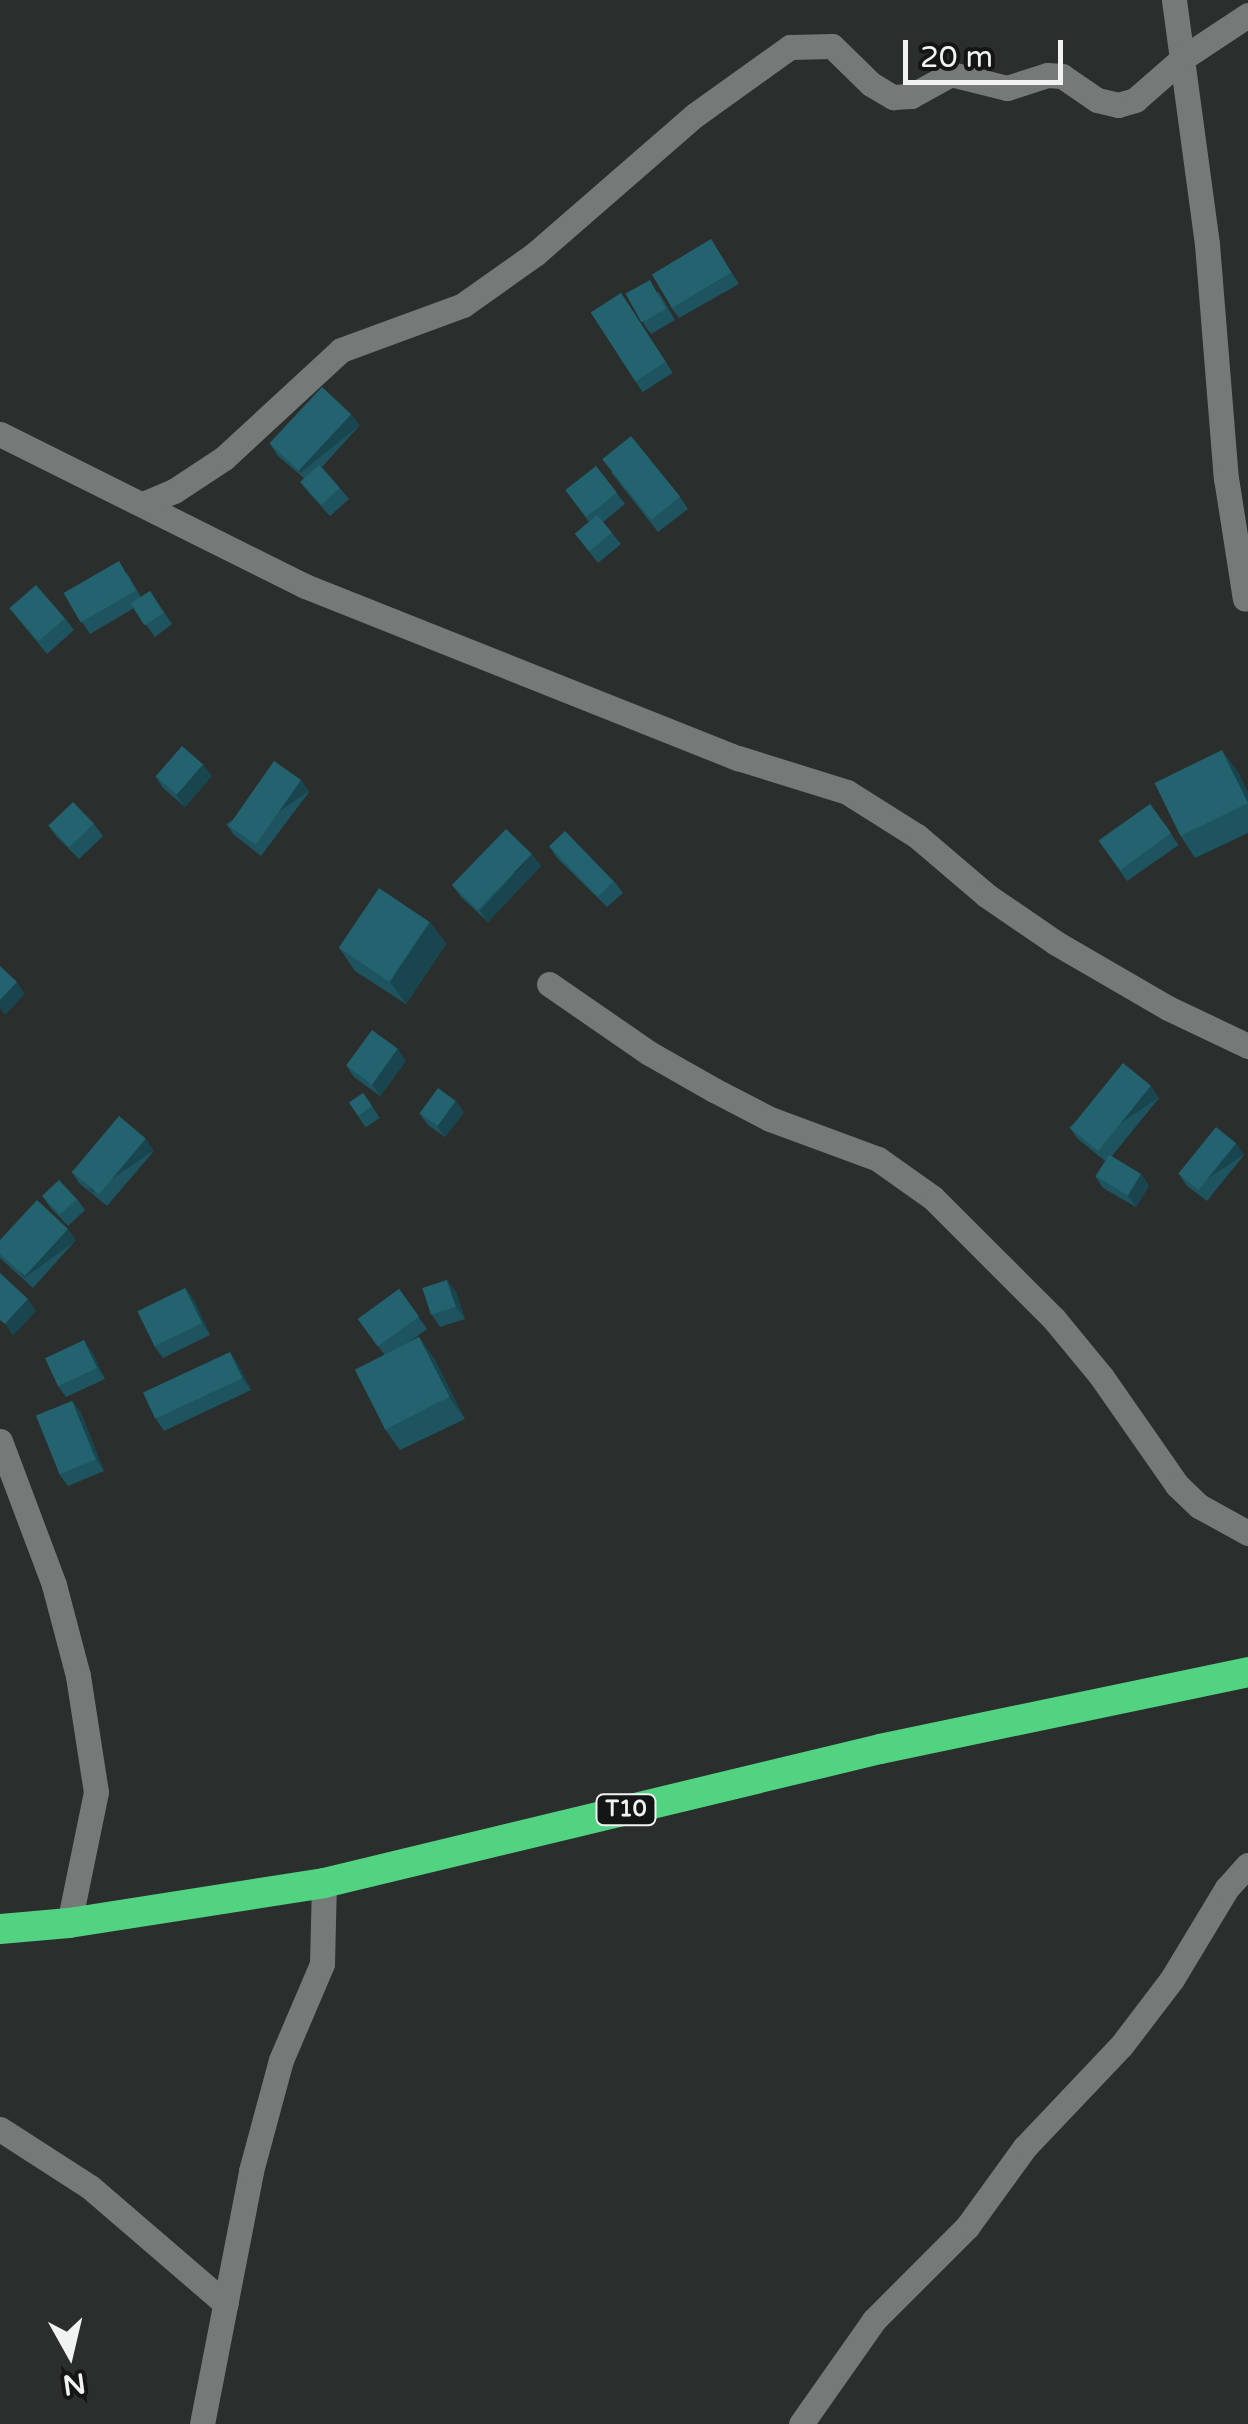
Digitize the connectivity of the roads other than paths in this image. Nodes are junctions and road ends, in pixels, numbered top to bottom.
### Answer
1 (1174, 0) edge
2 (1248, 14) edge
3 (1182, 58) junction
4 (0, 434) edge
5 (143, 504) junction
6 (1245, 600) dead end
7 (549, 984) dead end
8 (1248, 1046) edge
9 (0, 1441) edge
10 (1248, 1533) edge
11 (1248, 1672) edge
12 (1248, 1865) edge
13 (324, 1883) junction
14 (69, 1923) junction
15 (0, 1929) edge
16 (0, 2129) edge
17 (226, 2304) junction
18 (202, 2424) edge
19 (801, 2424) edge

1 - 3 street
2 - 3 street
3 - 5 street
3 - 6 street
4 - 5 street
5 - 8 street
7 - 10 street
9 - 14 street
11 - 13 highway, T10
12 - 19 street
13 - 14 highway, T10
13 - 17 street
14 - 15 highway, T10
16 - 17 street
17 - 18 street

